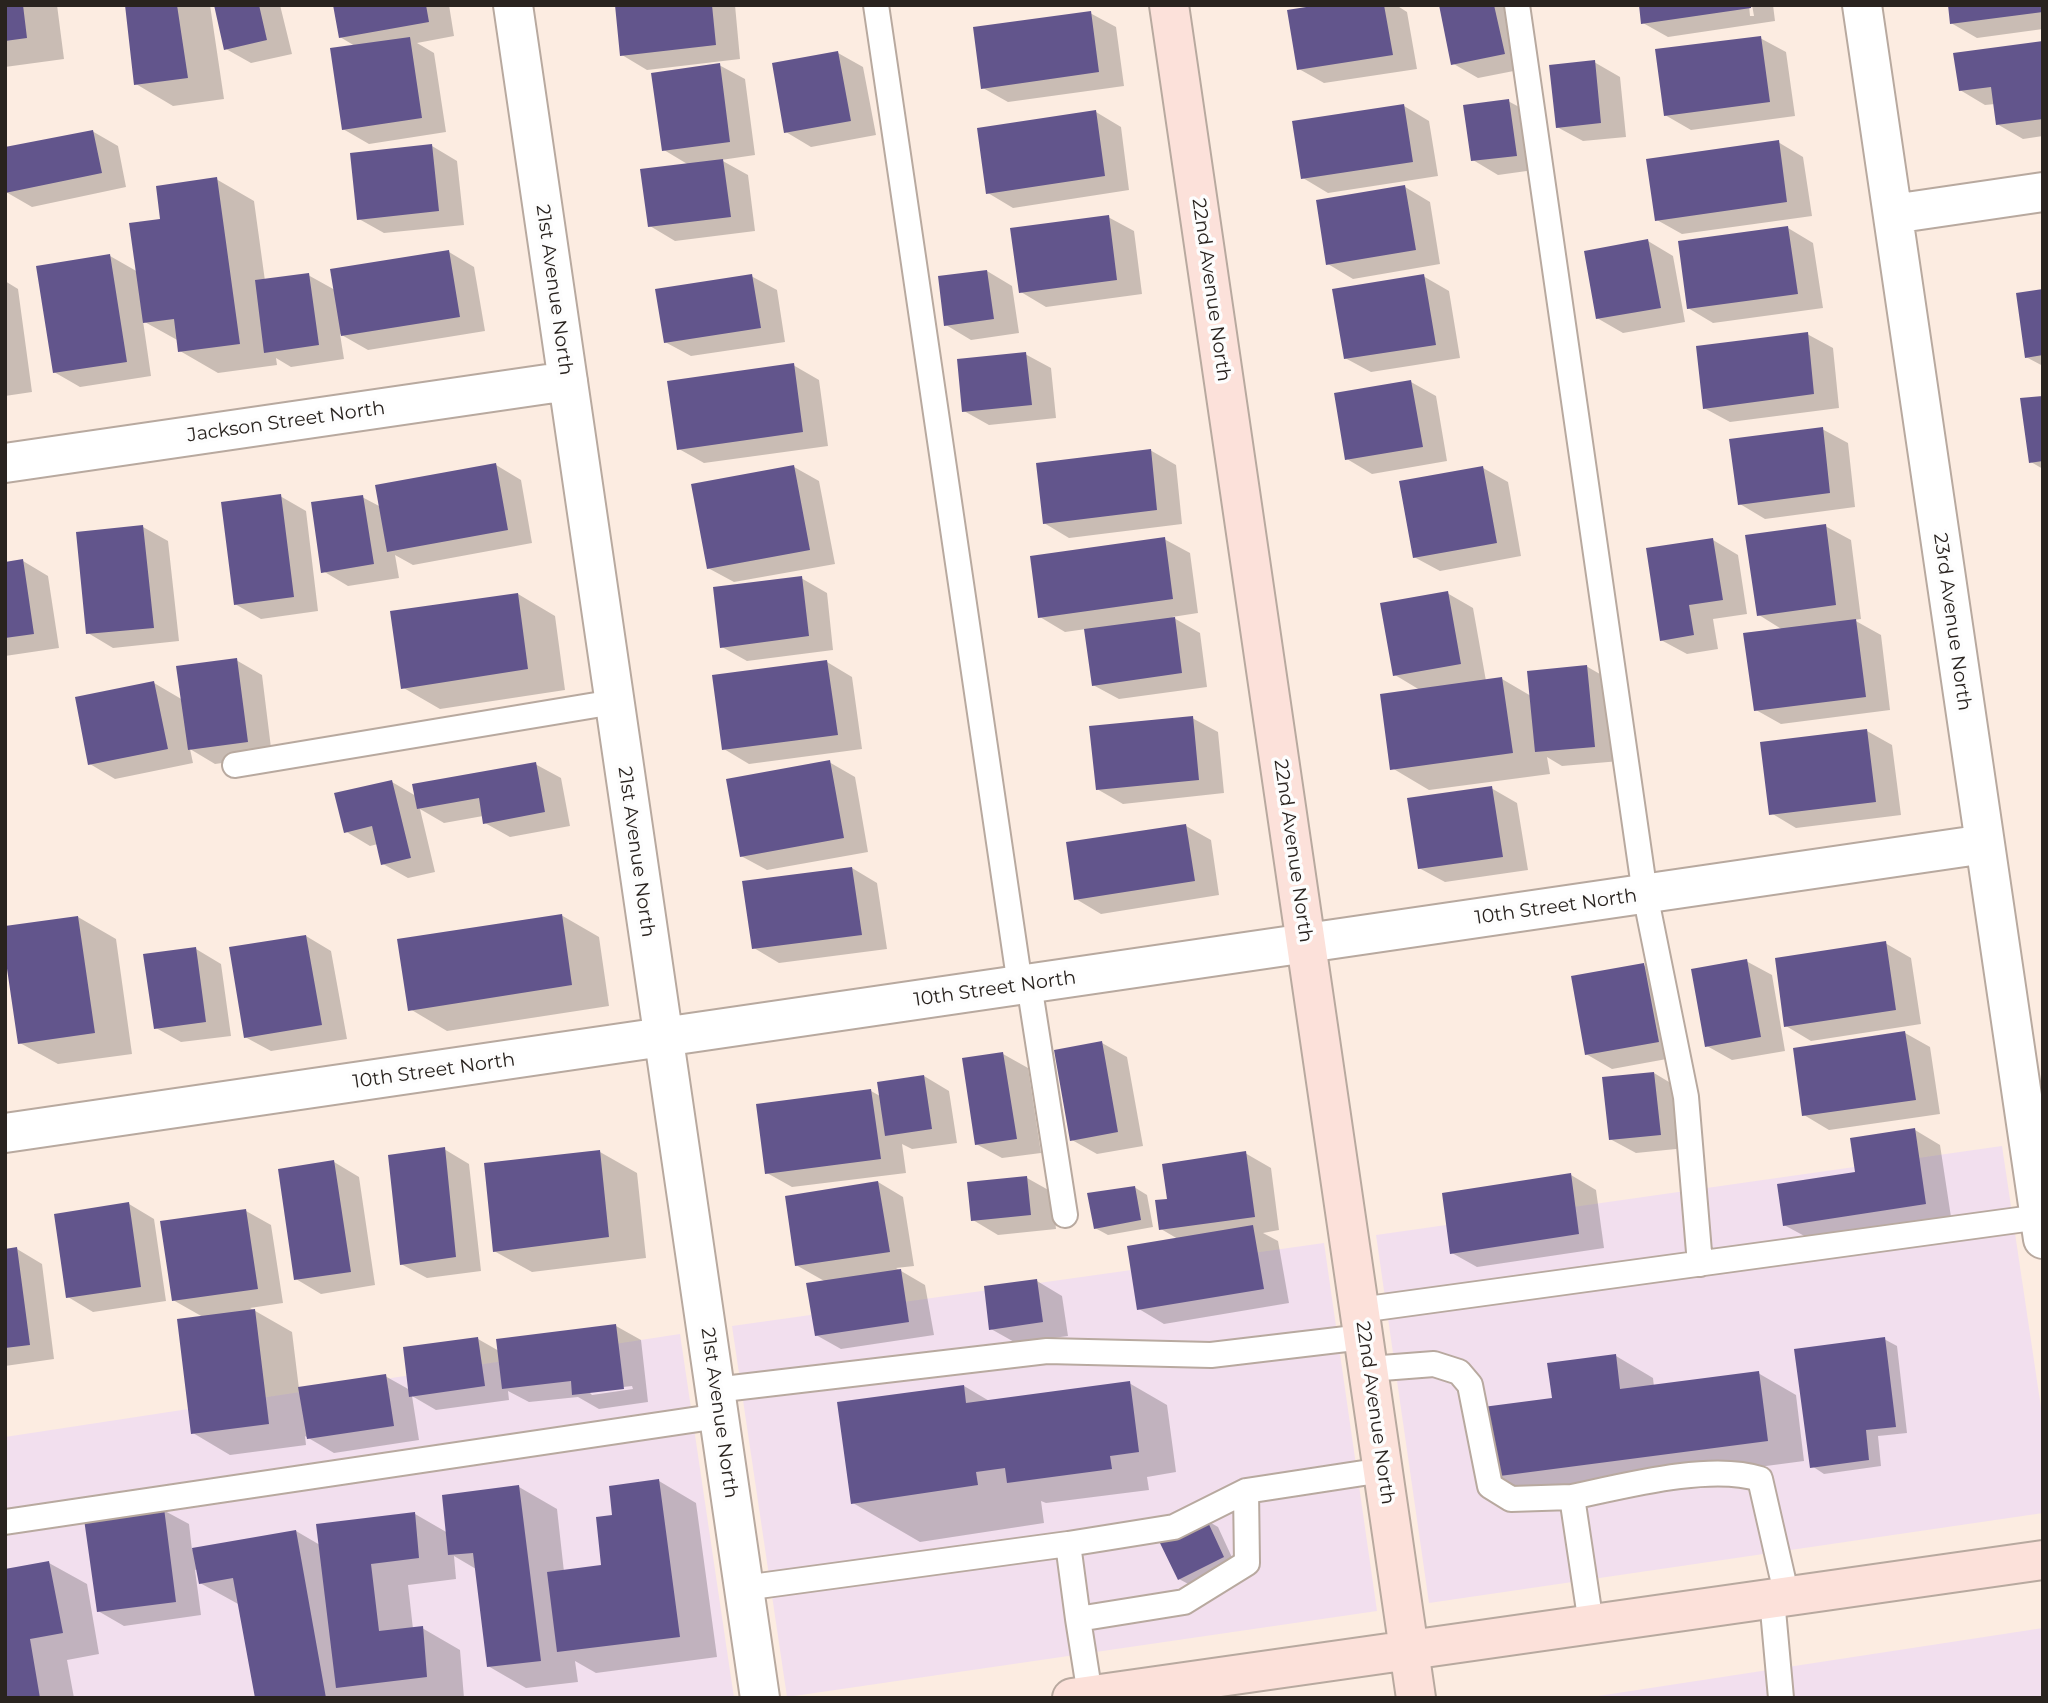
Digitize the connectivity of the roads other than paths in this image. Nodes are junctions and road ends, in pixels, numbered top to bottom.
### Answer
1 (513, 5) edge
2 (876, 5) edge
3 (1169, 5) edge
4 (1517, 5) edge
5 (1862, 5) edge
6 (2043, 192) edge
7 (1893, 214) junction
8 (568, 381) junction
9 (5, 463) edge
10 (614, 702) junction
11 (235, 765) dead end
12 (1985, 844) junction
13 (1645, 894) junction
14 (1307, 943) junction
15 (1024, 984) junction
16 (664, 1037) junction
17 (5, 1133) edge
18 (2038, 1178) edge
19 (1065, 1215) dead end
20 (2041, 1228) edge
21 (1700, 1264) junction
22 (1364, 1339) junction
23 (717, 1403) junction
24 (1383, 1470) junction
25 (1247, 1491) junction
26 (1572, 1497) junction
27 (5, 1522) edge
28 (1068, 1544) junction
29 (2043, 1560) edge
30 (744, 1588) junction
31 (1779, 1598) junction
32 (1078, 1619) junction
33 (1591, 1624) junction
34 (1410, 1650) junction
35 (1081, 1696) edge
36 (760, 1698) edge
37 (1416, 1698) edge
38 (1781, 1698) edge

1 - 8 street, 21st Avenue North
2 - 15 lane
3 - 14 main road, 22nd Avenue North
4 - 13 lane
5 - 7 street, 23rd Avenue North
6 - 7 street
7 - 12 street, 23rd Avenue North
8 - 9 street, Jackson Street North
8 - 10 street, 21st Avenue North
10 - 11 lane
10 - 16 street, 21st Avenue North
12 - 13 street, 10th Street North
12 - 18 street, 23rd Avenue North
13 - 14 street, 10th Street North
13 - 21 lane
14 - 15 street, 10th Street North
14 - 22 main road, 22nd Avenue North
15 - 16 street, 10th Street North
15 - 19 lane
16 - 17 street, 10th Street North
16 - 23 street, 21st Avenue North
18 - 20 street, 23rd Avenue North
20 - 21 lane
21 - 22 lane
22 - 23 lane
22 - 24 main road, 22nd Avenue North
22 - 26 lane
23 - 27 lane
23 - 30 street, 21st Avenue North
24 - 25 lane
24 - 34 main road, 22nd Avenue North
25 - 28 lane
25 - 32 lane
26 - 31 lane
26 - 33 lane
28 - 30 lane
28 - 32 lane
29 - 31 main road
30 - 36 street, 21st Avenue North
31 - 33 main road
31 - 38 lane
32 - 35 lane
33 - 34 main road
34 - 35 main road
34 - 37 main road, 22nd Avenue North

